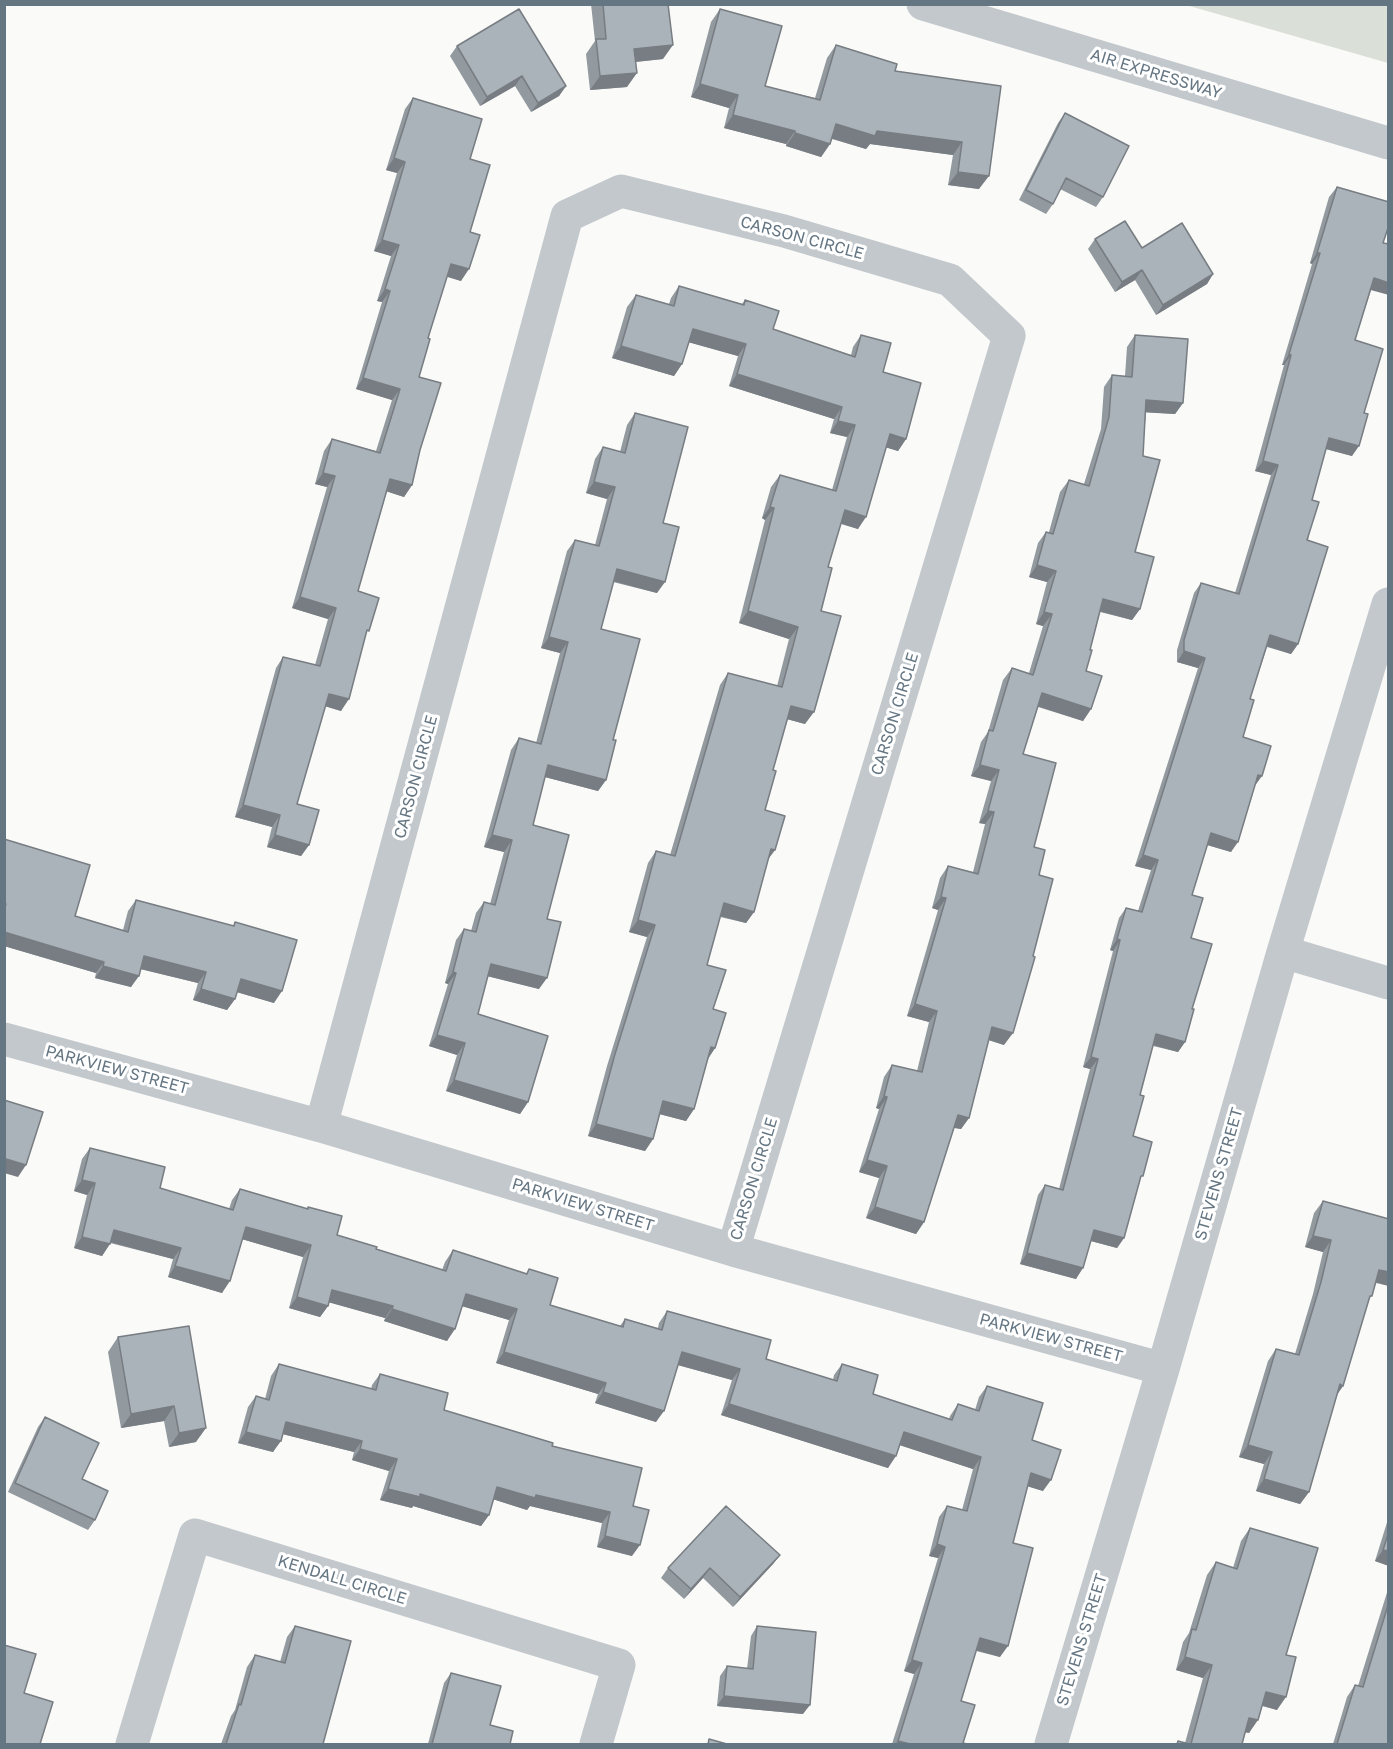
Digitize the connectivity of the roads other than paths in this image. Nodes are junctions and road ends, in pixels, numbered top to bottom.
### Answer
1 (923, 4) edge
2 (1389, 143) edge
3 (1389, 604) edge
4 (1283, 952) junction
5 (1389, 983) edge
6 (4, 1039) edge
7 (321, 1126) junction
8 (733, 1250) junction
9 (1163, 1369) junction
10 (132, 1744) edge
11 (596, 1744) edge
12 (1051, 1744) edge

1 - 2 street, AIR EXPRESSWAY
3 - 4 street, STEVENS STREET
4 - 5 street
4 - 9 street, STEVENS STREET
6 - 7 street, PARKVIEW STREET
7 - 8 street, PARKVIEW STREET
7 - 8 street, CARSON CIRCLE
8 - 9 street, PARKVIEW STREET
9 - 12 street, STEVENS STREET
10 - 11 street, KENDALL CIRCLE

